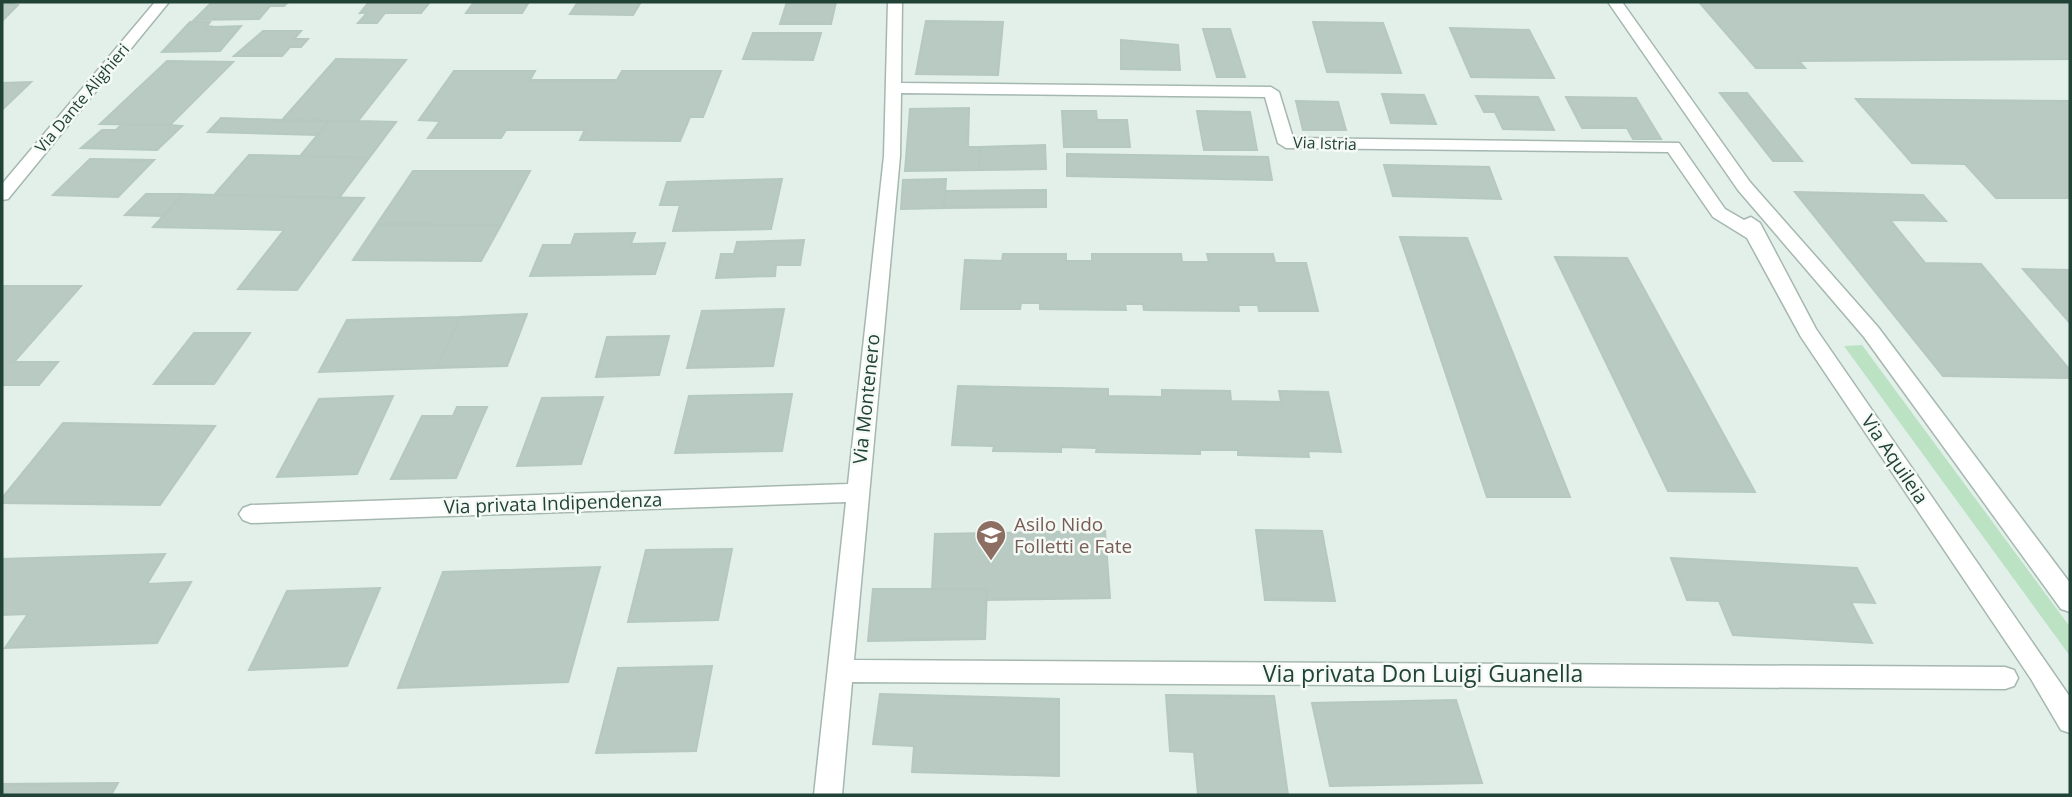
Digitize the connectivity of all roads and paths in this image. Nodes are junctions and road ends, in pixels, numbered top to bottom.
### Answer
1 (162, 2) edge
2 (895, 2) edge
3 (1615, 2) edge
4 (893, 88) junction
5 (1744, 186) junction
6 (2, 195) edge
7 (1754, 234) junction
8 (856, 493) junction
9 (251, 513) dead end
10 (2070, 602) edge
11 (840, 671) junction
12 (2005, 678) dead end
13 (2070, 721) edge
14 (828, 795) edge

1 - 6 street, Via Dante Alighieri
2 - 4 street, Via Montenero
3 - 5 street, Via Aquileia
4 - 7 street, Via Istria
4 - 8 street, Via Montenero
5 - 7 street, Via Aquileia
5 - 10 street, Via Aquileia
7 - 13 street, Via Aquileia
8 - 9 street, Via privata Indipendenza
8 - 11 street, Via Montenero
11 - 12 street, Via privata Don Luigi Guanella
11 - 14 street, Via Montenero

